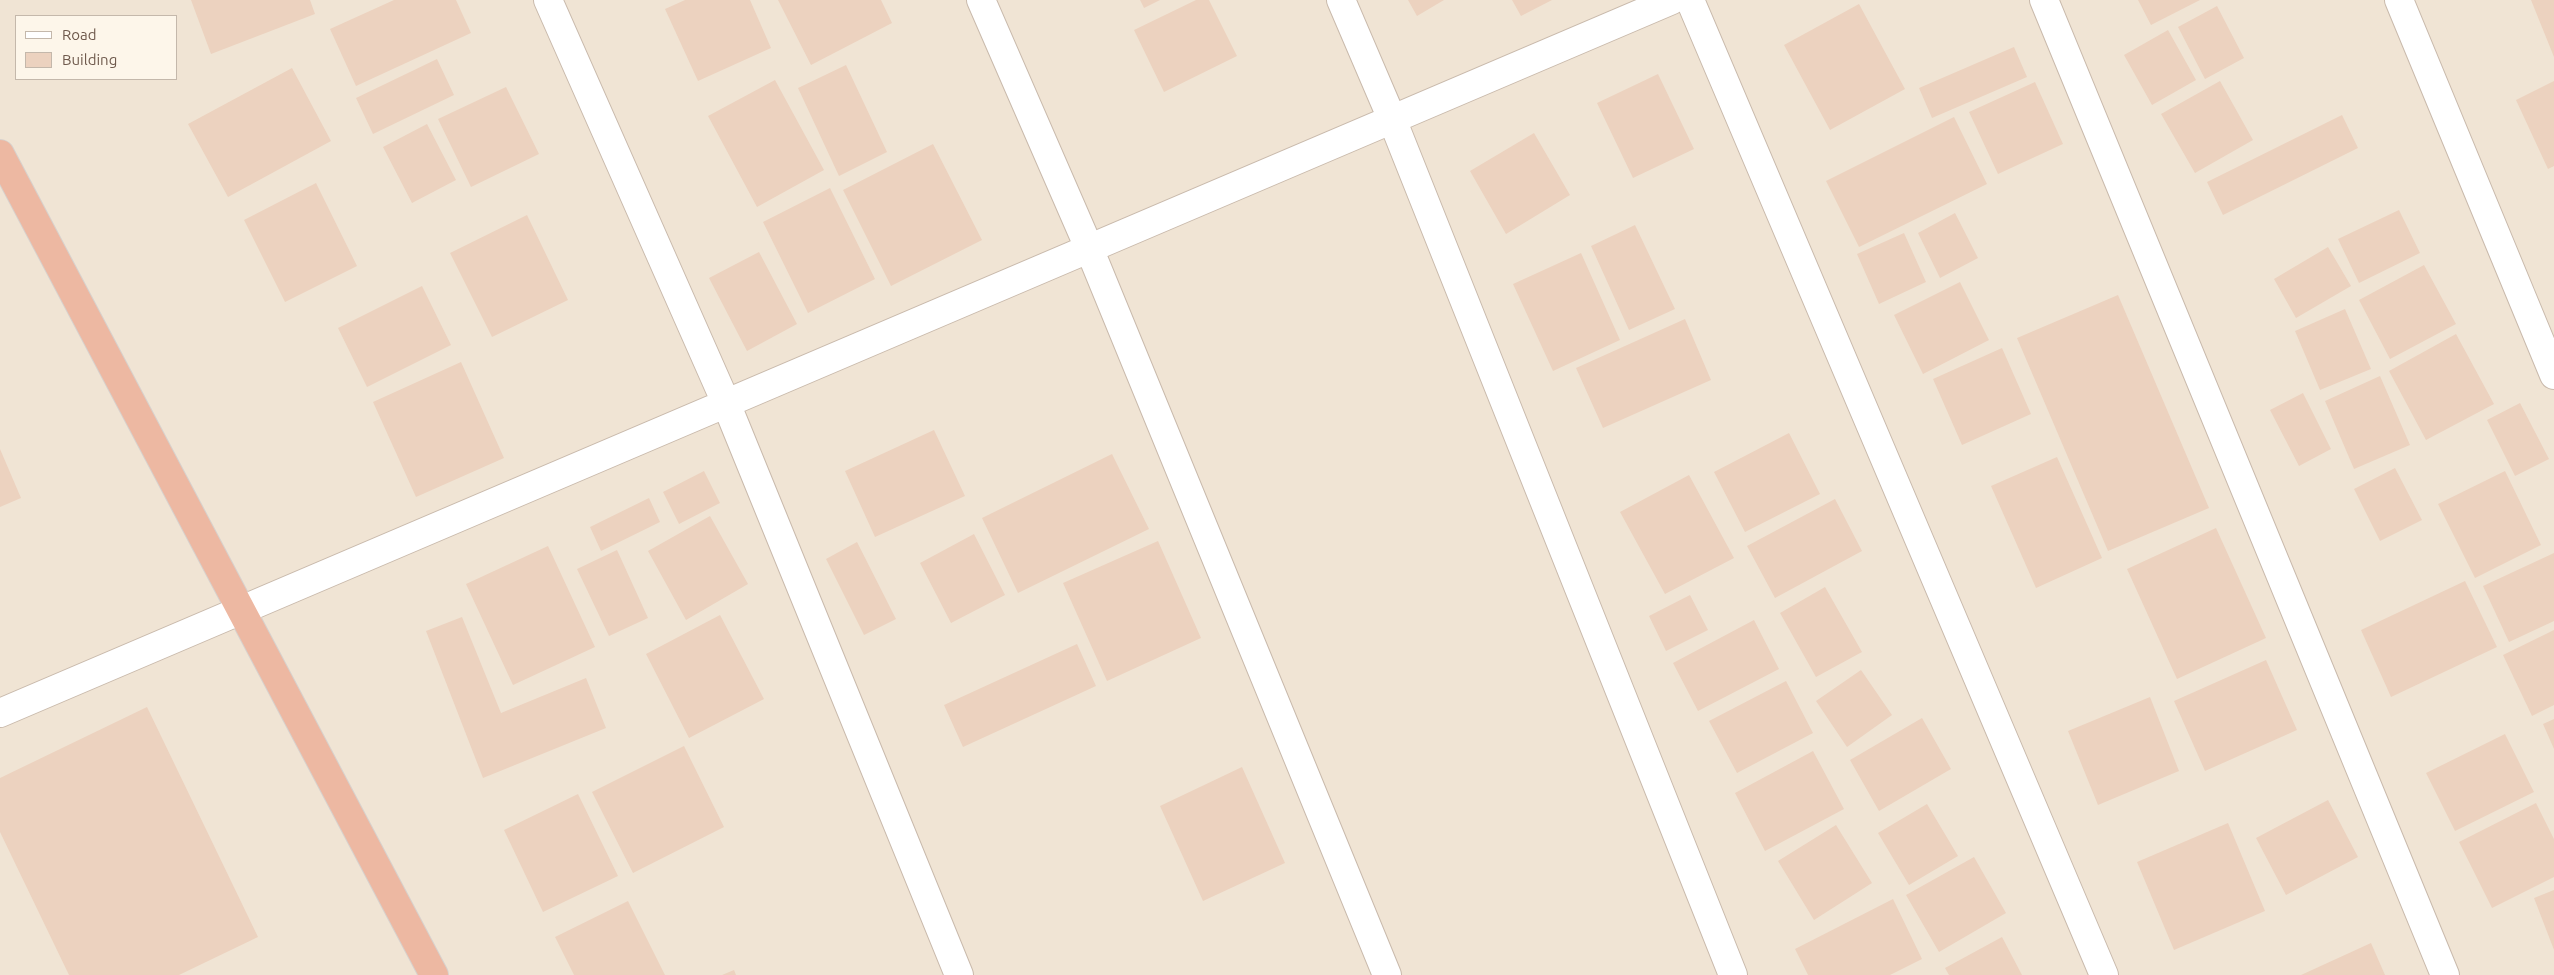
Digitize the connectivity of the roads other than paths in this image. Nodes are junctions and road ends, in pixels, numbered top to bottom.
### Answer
1 (548, 0) edge
2 (981, 0) edge
3 (1341, 0) edge
4 (1672, 0) edge
5 (1690, 0) edge
6 (2044, 0) edge
7 (2399, 0) edge
8 (1392, 119) junction
9 (0, 154) edge
10 (1089, 248) junction
11 (2554, 375) edge
12 (726, 403) junction
13 (240, 610) junction
14 (0, 712) edge
15 (434, 975) edge
16 (959, 975) edge
17 (1387, 975) edge
18 (1733, 975) edge
19 (2104, 975) edge
20 (2445, 975) edge

1 - 12 street
2 - 10 street
3 - 8 street
4 - 8 street
5 - 19 street
6 - 20 street
7 - 11 street
8 - 10 street
8 - 18 street
9 - 13 highway
10 - 12 street
10 - 17 street
12 - 13 street
12 - 16 street
13 - 14 street
13 - 15 highway

